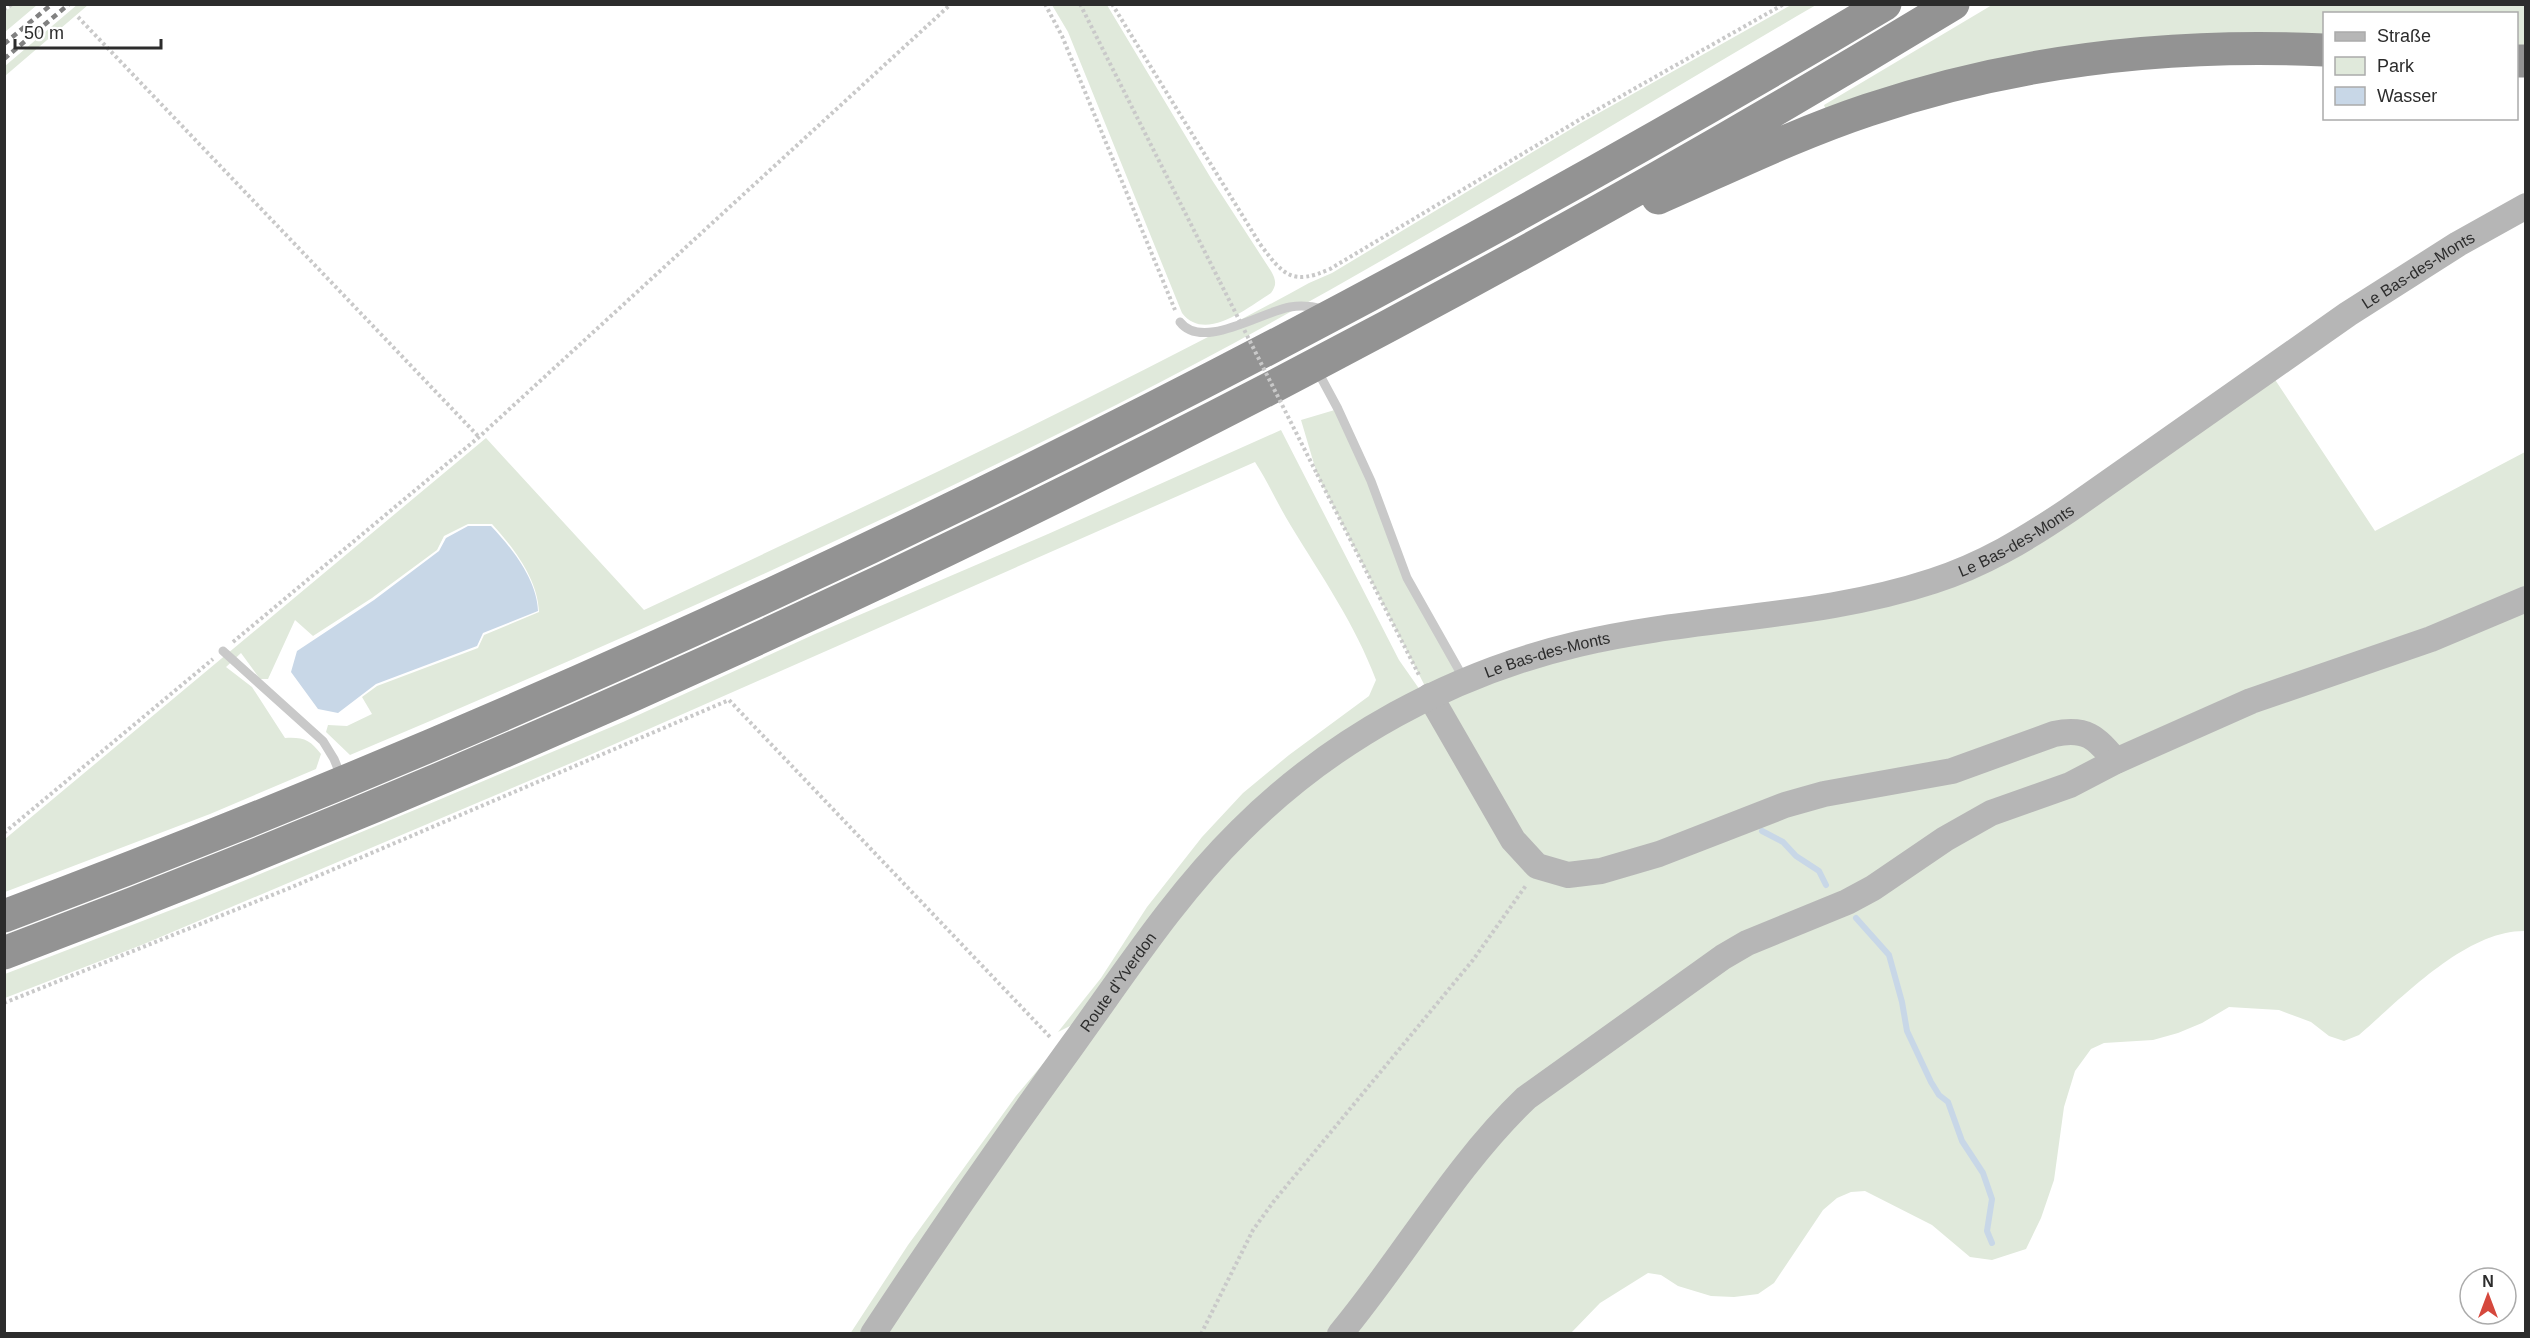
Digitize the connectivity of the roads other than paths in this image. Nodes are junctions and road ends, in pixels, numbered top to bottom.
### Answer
1 (1885, 4) edge
2 (1953, 4) edge
3 (2323, 50) edge
4 (2526, 206) edge
5 (1496, 267) junction
6 (1336, 314) junction
7 (1180, 322) road end
8 (1315, 366) junction
9 (2526, 599) edge
10 (223, 651) road end
11 (1465, 681) junction
12 (1430, 696) junction
13 (2116, 761) junction
14 (343, 781) junction
15 (4, 916) edge
16 (4, 953) edge
17 (873, 1334) edge
18 (1340, 1334) edge

1 - 6 highway
2 - 5 highway
3 - 5 highway
4 - 11 street, Le Bas-des-Monts
5 - 8 highway
6 - 7 lane
6 - 14 highway
8 - 11 lane
8 - 16 highway
9 - 13 street
10 - 14 lane
11 - 12 street, Le Bas-des-Monts
12 - 13 street
12 - 17 street, Route d'Yverdon
13 - 18 street
14 - 15 highway

